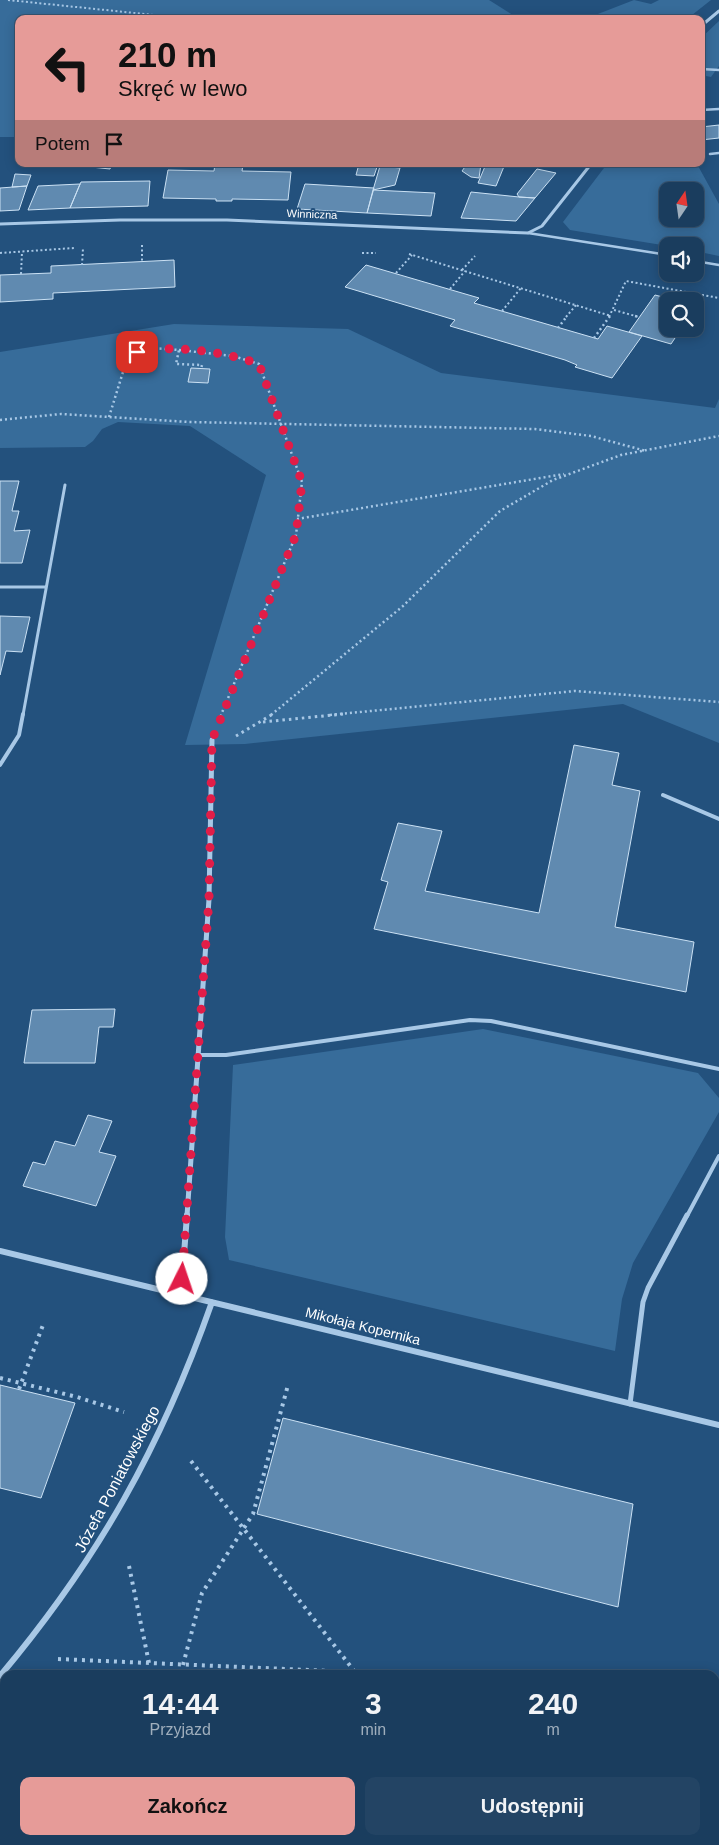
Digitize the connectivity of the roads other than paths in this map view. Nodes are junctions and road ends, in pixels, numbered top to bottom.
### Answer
1 (719, 11) edge
2 (705, 23) edge
3 (705, 70) edge
4 (719, 70) edge
5 (719, 108) edge
6 (705, 110) edge
7 (719, 153) edge
8 (710, 154) dead end
9 (589, 167) edge
10 (0, 224) edge
11 (528, 233) junction
12 (659, 254) edge
13 (704, 262) edge
14 (719, 265) edge
15 (65, 485) dead end
16 (0, 587) edge
17 (45, 587) junction
18 (212, 740) road end
19 (0, 765) edge
20 (663, 795) dead end
21 (719, 819) edge
22 (198, 1055) junction
23 (719, 1069) edge
24 (719, 1156) edge
25 (0, 1251) edge
26 (181, 1294) junction
27 (212, 1302) junction
28 (630, 1404) junction
29 (719, 1426) edge
30 (5, 1670) edge

1 - 2 street
3 - 4 lane
5 - 6 lane
7 - 8 lane
9 - 11 street
10 - 11 street, Winniczna
11 - 12 lane
13 - 14 lane
15 - 17 lane
16 - 17 lane
17 - 19 lane
18 - 22 street
20 - 21 lane
22 - 23 lane
22 - 26 street
24 - 28 lane
25 - 26 street, Mikołaja Kopernika
26 - 27 street, Mikołaja Kopernika
27 - 28 street, Mikołaja Kopernika
27 - 30 street, Józefa Poniatowskiego
28 - 29 street, Mikołaja Kopernika

